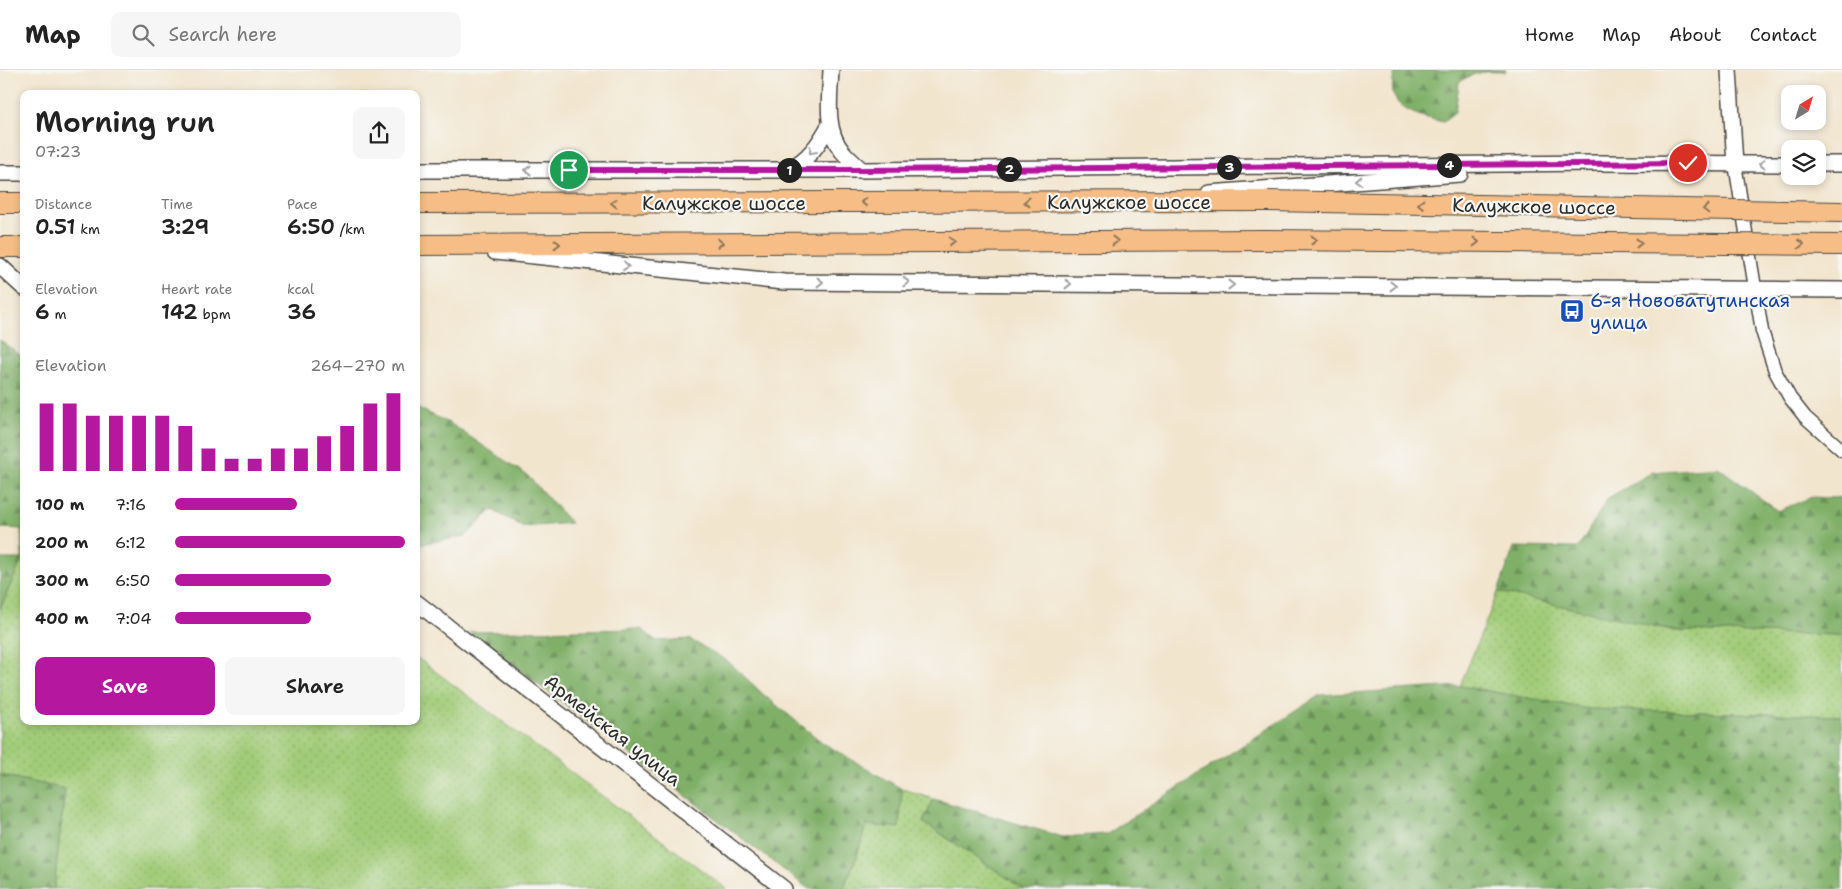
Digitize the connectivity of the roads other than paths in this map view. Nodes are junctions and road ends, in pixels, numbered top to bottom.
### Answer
1 (830, 70) edge
2 (1729, 70) edge
3 (830, 124) junction
4 (1599, 163) junction
5 (1735, 164) junction
6 (1781, 164) edge
7 (1826, 164) edge
8 (1842, 164) edge
9 (420, 170) edge
10 (787, 170) junction
11 (862, 170) junction
12 (20, 173) edge
13 (0, 174) edge
14 (420, 195) edge
15 (1080, 202) junction
16 (0, 203) edge
17 (20, 203) edge
18 (420, 203) edge
19 (494, 203) junction
20 (1842, 212) edge
21 (420, 245) edge
22 (420, 245) edge
23 (1842, 245) edge
24 (0, 247) edge
25 (20, 247) edge
26 (0, 266) edge
27 (20, 284) edge
28 (1755, 289) junction
29 (1842, 290) edge
30 (1842, 450) edge
31 (420, 605) edge
32 (784, 889) edge

1 - 3 street
2 - 5 street
3 -> 10 street
3 - 11 street
4 - 5 street
4 - 11 street
4 -> 15 street
6 -> 5 street
5 - 28 street
7 - 8 street
10 -> 9 street
10 - 11 street
12 - 13 street
14 - 19 street
15 -> 19 highway, Калужское шоссе
20 -> 15 highway, Калужское шоссе, bridge
16 - 17 highway
18 - 19 highway, Калужское шоссе
21 -> 28 street
22 -> 23 highway, Калужское шоссе, bridge
24 - 25 highway
26 - 27 street
28 - 29 street
28 - 30 street
31 - 32 street, Армейская улица

